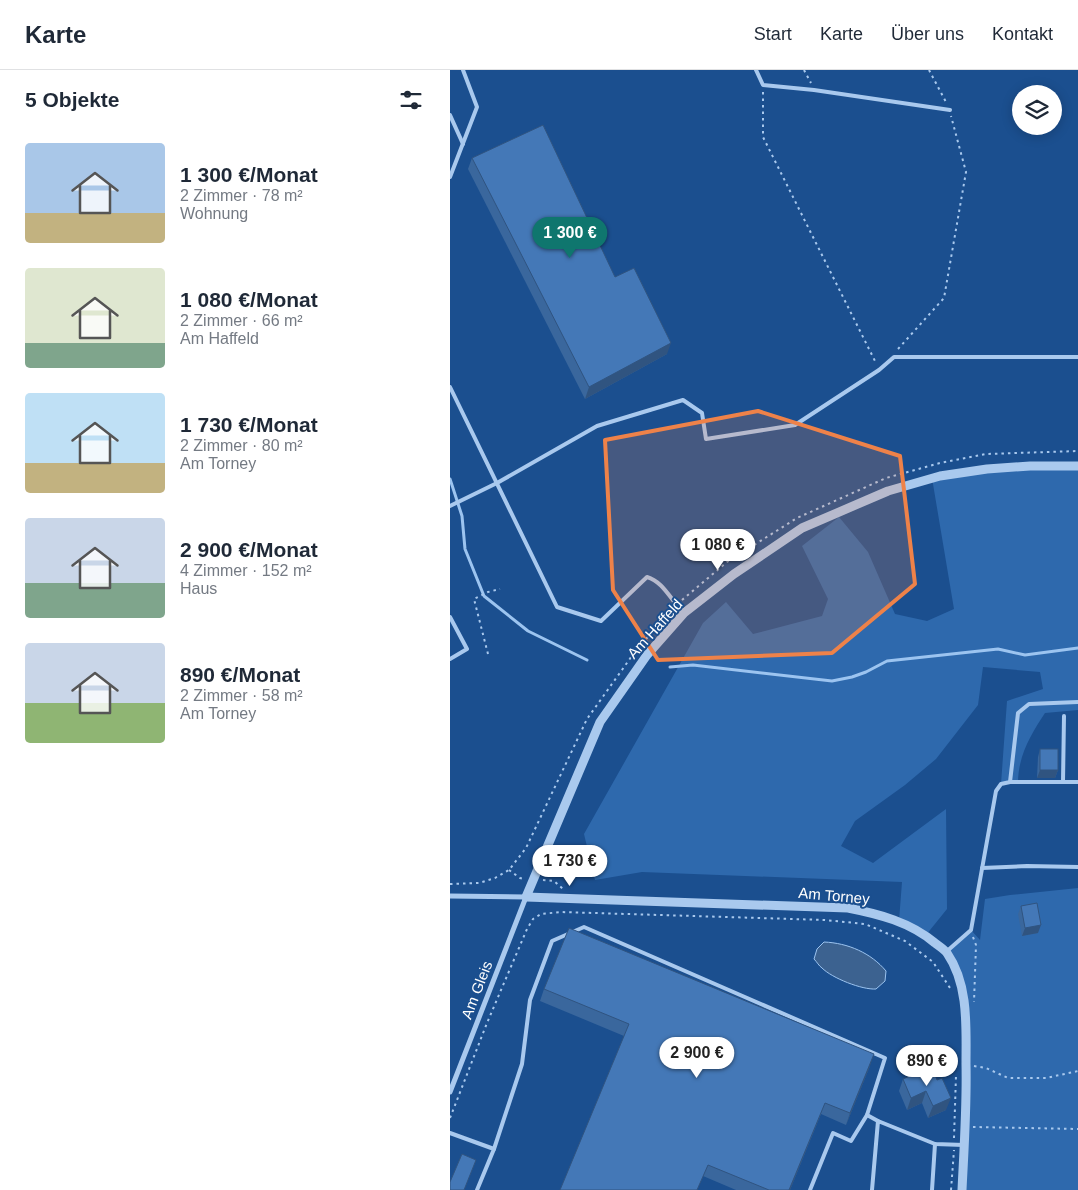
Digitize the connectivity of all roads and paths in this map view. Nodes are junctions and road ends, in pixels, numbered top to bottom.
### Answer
1 (463, 70) edge
2 (756, 70) edge
3 (804, 70) edge
4 (929, 70) edge
5 (763, 85) junction
6 (814, 90) junction
7 (950, 110) junction
8 (450, 115) edge
9 (463, 144) junction
10 (450, 178) edge
11 (892, 355) dead end
12 (1078, 357) edge
13 (879, 370) junction
14 (450, 387) edge
15 (1078, 451) edge
16 (1078, 466) edge
17 (497, 483) junction
18 (450, 506) edge
19 (500, 589) dead end
20 (676, 605) junction
21 (684, 614) junction
22 (450, 617) edge
23 (488, 654) dead end
24 (450, 659) edge
25 (1078, 702) edge
26 (1064, 716) dead end
27 (1010, 782) junction
28 (1063, 782) junction
29 (1078, 782) edge
30 (1078, 867) edge
31 (982, 868) junction
32 (450, 884) edge
33 (450, 896) edge
34 (526, 897) junction
35 (971, 930) junction
36 (946, 952) junction
37 (954, 993) dead end
38 (974, 1006) dead end
39 (966, 1064) junction
40 (956, 1070) dead end
41 (1078, 1071) edge
42 (450, 1092) edge
43 (867, 1115) junction
44 (450, 1118) edge
45 (878, 1121) junction
46 (965, 1127) junction
47 (1078, 1129) edge
48 (450, 1133) edge
49 (935, 1144) junction
50 (954, 1146) junction
51 (964, 1146) junction
52 (494, 1149) junction
53 (477, 1190) edge
54 (810, 1190) edge
55 (872, 1190) edge
56 (932, 1190) edge
57 (951, 1190) edge
58 (962, 1190) edge

1 - 9 lane
2 - 5 lane
3 - 6 path
4 - 7 path
5 - 6 lane
5 - 13 path
6 - 7 lane
7 - 11 path
8 - 9 lane
9 - 10 lane
12 - 13 lane
13 - 17 lane
14 - 17 lane
15 - 20 path
16 - 21 street, Am Haffeld
17 - 18 lane
17 - 20 lane
19 - 23 path
20 - 21 lane
20 - 32 path
21 - 34 street, Am Haffeld
22 - 24 lane
25 - 27 lane
26 - 28 lane
27 - 28 lane
27 - 31 lane
28 - 29 lane
30 - 31 lane
31 - 35 lane
33 - 34 street
34 - 36 street, Am Torney
34 - 42 street, Am Gleis
35 - 36 lane
35 - 38 path
36 - 39 street, Am Torney
37 - 44 path
39 - 41 path
39 - 46 street, Am Torney
40 - 50 path
43 - 45 lane
43 - 52 lane
43 - 54 lane
45 - 49 lane
45 - 55 lane
46 - 47 path
46 - 51 street, Am Torney
48 - 52 lane
49 - 50 lane
49 - 56 lane
50 - 51 lane
50 - 57 path
51 - 58 street, Am Torney
52 - 53 lane

